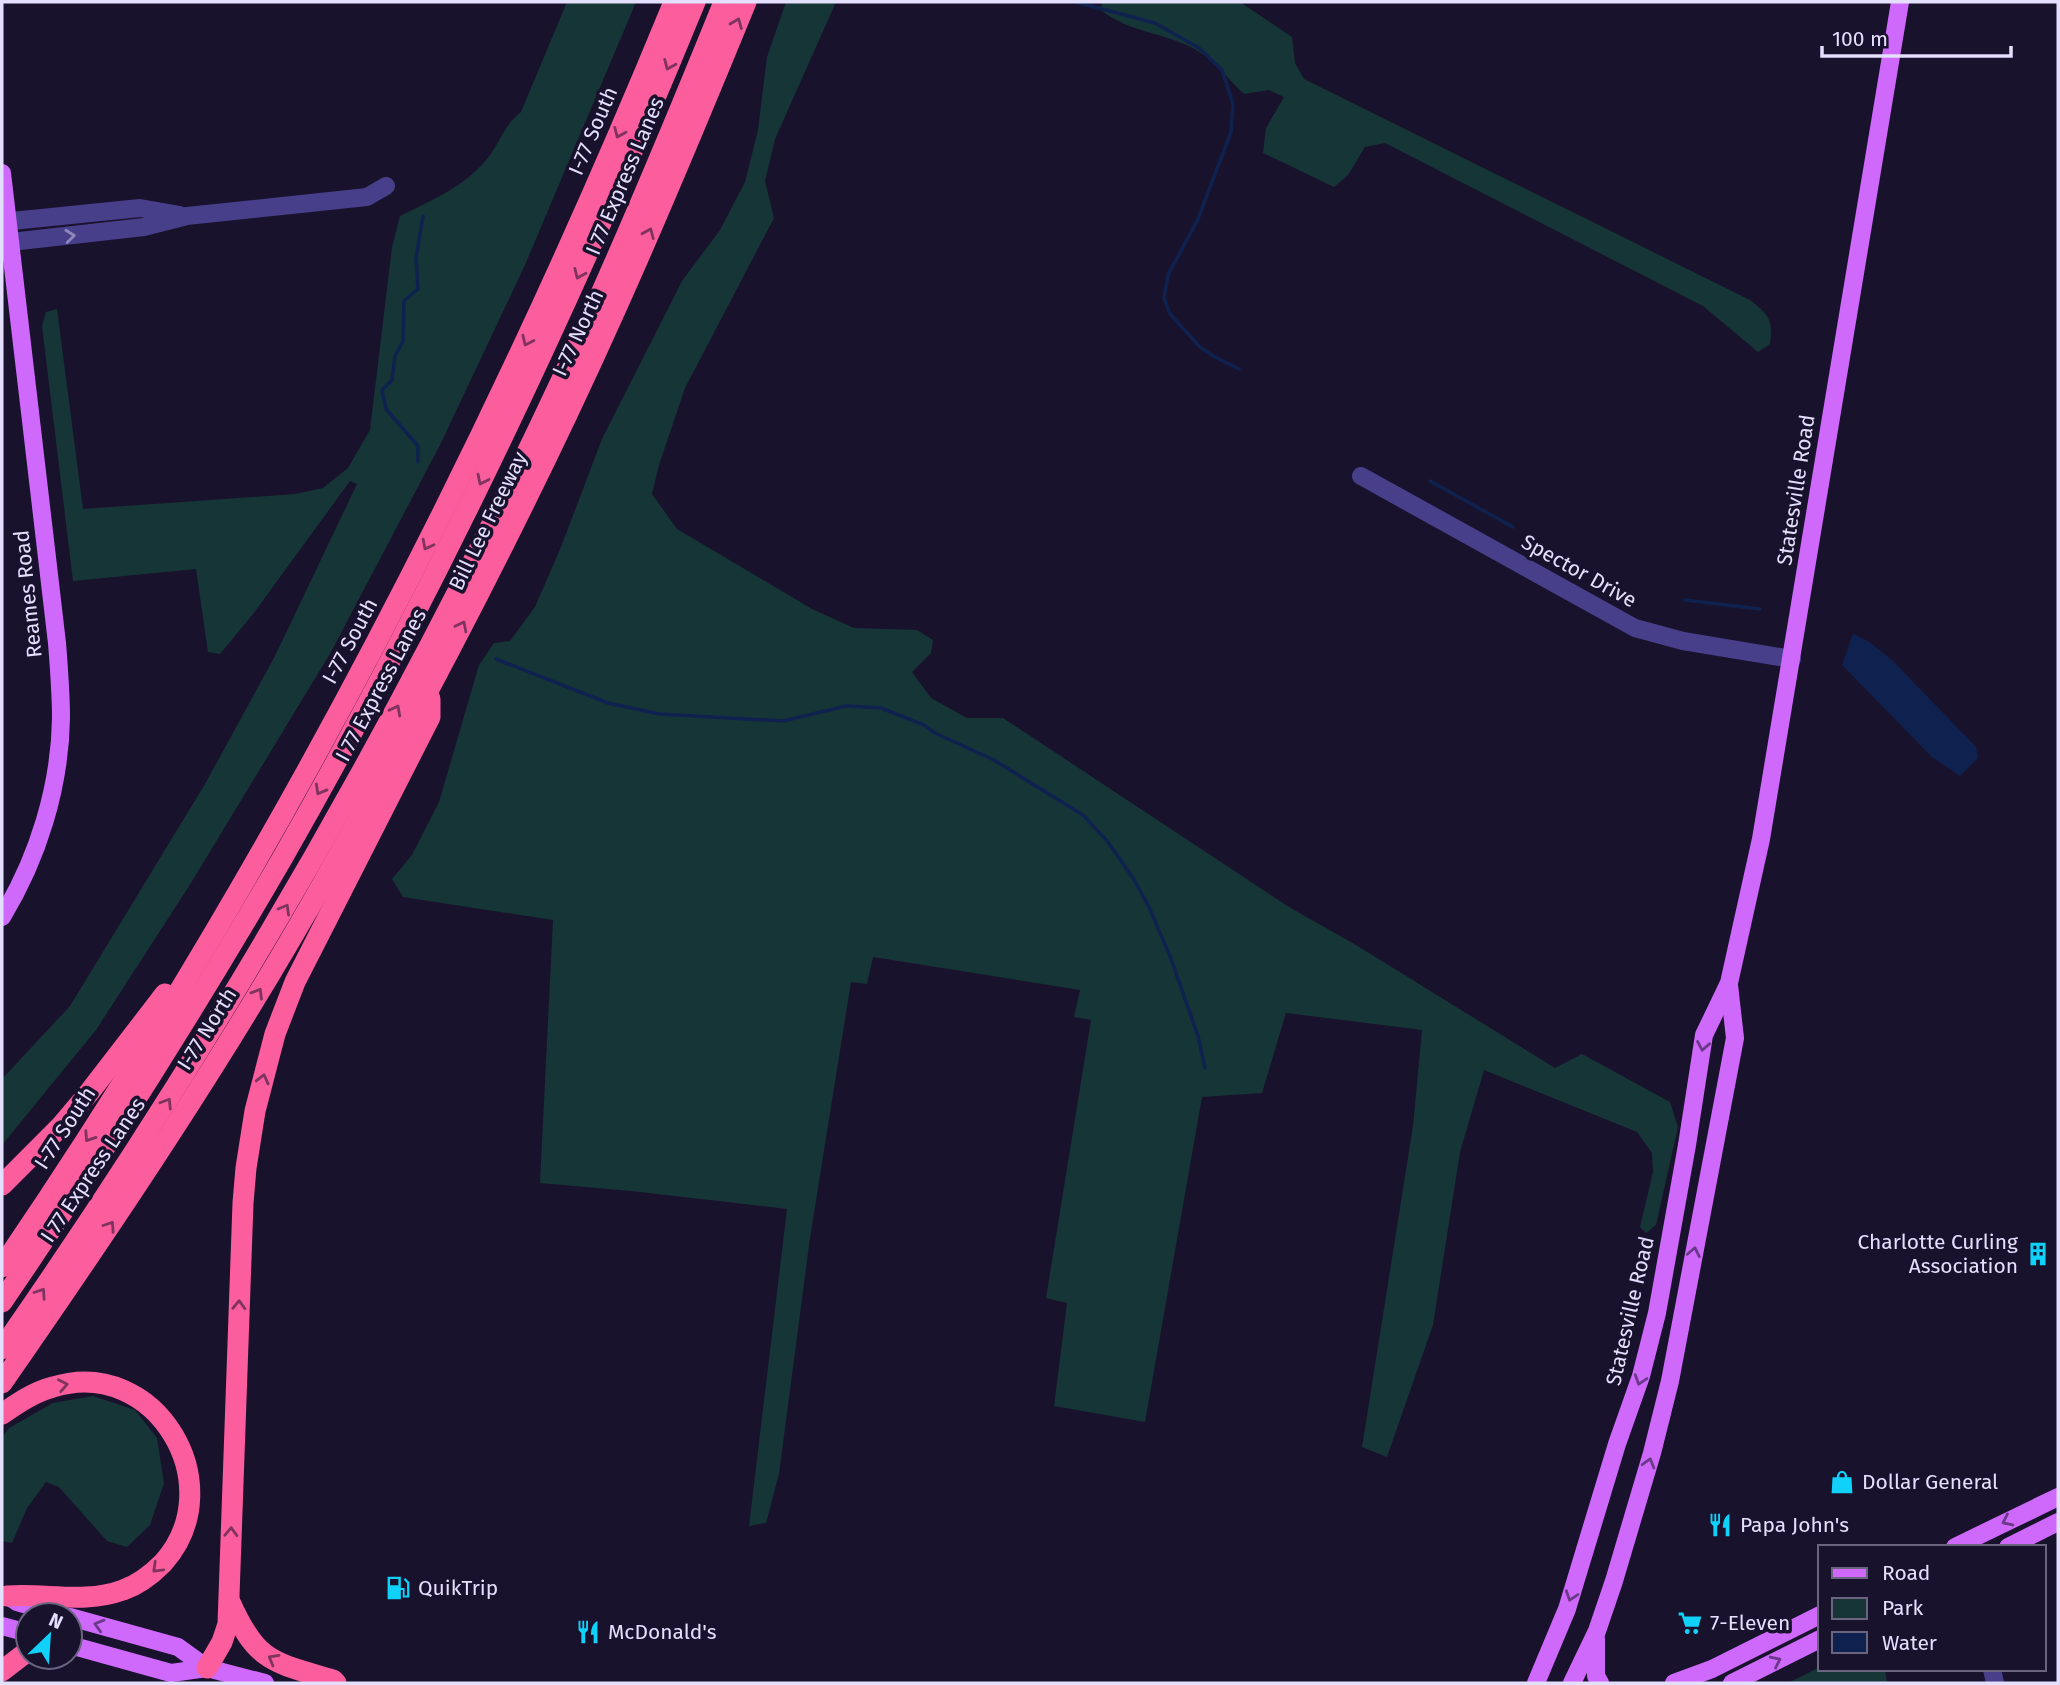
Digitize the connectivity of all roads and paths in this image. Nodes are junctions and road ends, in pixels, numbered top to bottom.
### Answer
1 (674, 2) edge
2 (695, 2) edge
3 (724, 2) edge
4 (746, 2) edge
5 (1900, 2) edge
6 (2, 173) edge
7 (386, 186) dead end
8 (187, 216) junction
9 (5, 222) edge
10 (7, 243) edge
11 (550, 451) joint
12 (1361, 476) dead end
13 (1792, 659) junction
14 (430, 686) junction
15 (228, 912) junction
16 (2, 917) edge
17 (1729, 983) junction
18 (2, 1185) edge
19 (2, 1268) edge
20 (2, 1303) edge
21 (1657, 1314) junction
22 (1682, 1319) junction
23 (2, 1349) edge
24 (2, 1383) edge
25 (2, 1414) edge
26 (2058, 1497) edge
27 (2058, 1522) edge
28 (1960, 1545) edge
29 (2012, 1545) edge
30 (4, 1595) edge
31 (229, 1600) junction
32 (1818, 1616) edge
33 (84, 1621) edge
34 (1597, 1631) junction
35 (1818, 1640) edge
36 (84, 1649) edge
37 (207, 1668) junction
38 (265, 1683) edge
39 (336, 1683) edge
40 (1536, 1683) edge
41 (1572, 1683) edge
42 (1600, 1683) edge
43 (1674, 1683) edge
44 (1732, 1683) edge

1 -> 15 highway, I-77 South
2 -> 20 highway, I 77 Express Lanes
23 -> 3 highway, I 77 Express Lanes
11 -> 4 highway, I-77 North
5 - 13 main road, Statesville Road
6 - 9 main road, Reames Road
7 - 8 street
8 - 9 street
10 -> 8 street
9 - 10 main road, Reames Road
10 - 16 main road, Reames Road
14 -> 11 highway, Bill Lee Freeway
12 - 13 street, Spector Drive
13 - 17 main road, Statesville Road
24 -> 14 highway, I-77 North
31 -> 14 highway
15 - 18 highway
15 -> 19 highway, I-77 South
17 -> 21 main road, Statesville Road
22 -> 17 main road, Statesville Road
21 - 22 main road
21 -> 40 main road, Statesville Road
34 -> 22 main road, Statesville Road
25 -> 30 highway
26 -> 28 main road
27 - 29 main road
31 - 37 highway
39 -> 31 highway
32 - 43 main road
37 -> 33 main road
34 - 41 main road, Statesville Road
34 - 42 main road
44 -> 35 main road
36 - 37 main road
37 - 38 main road

